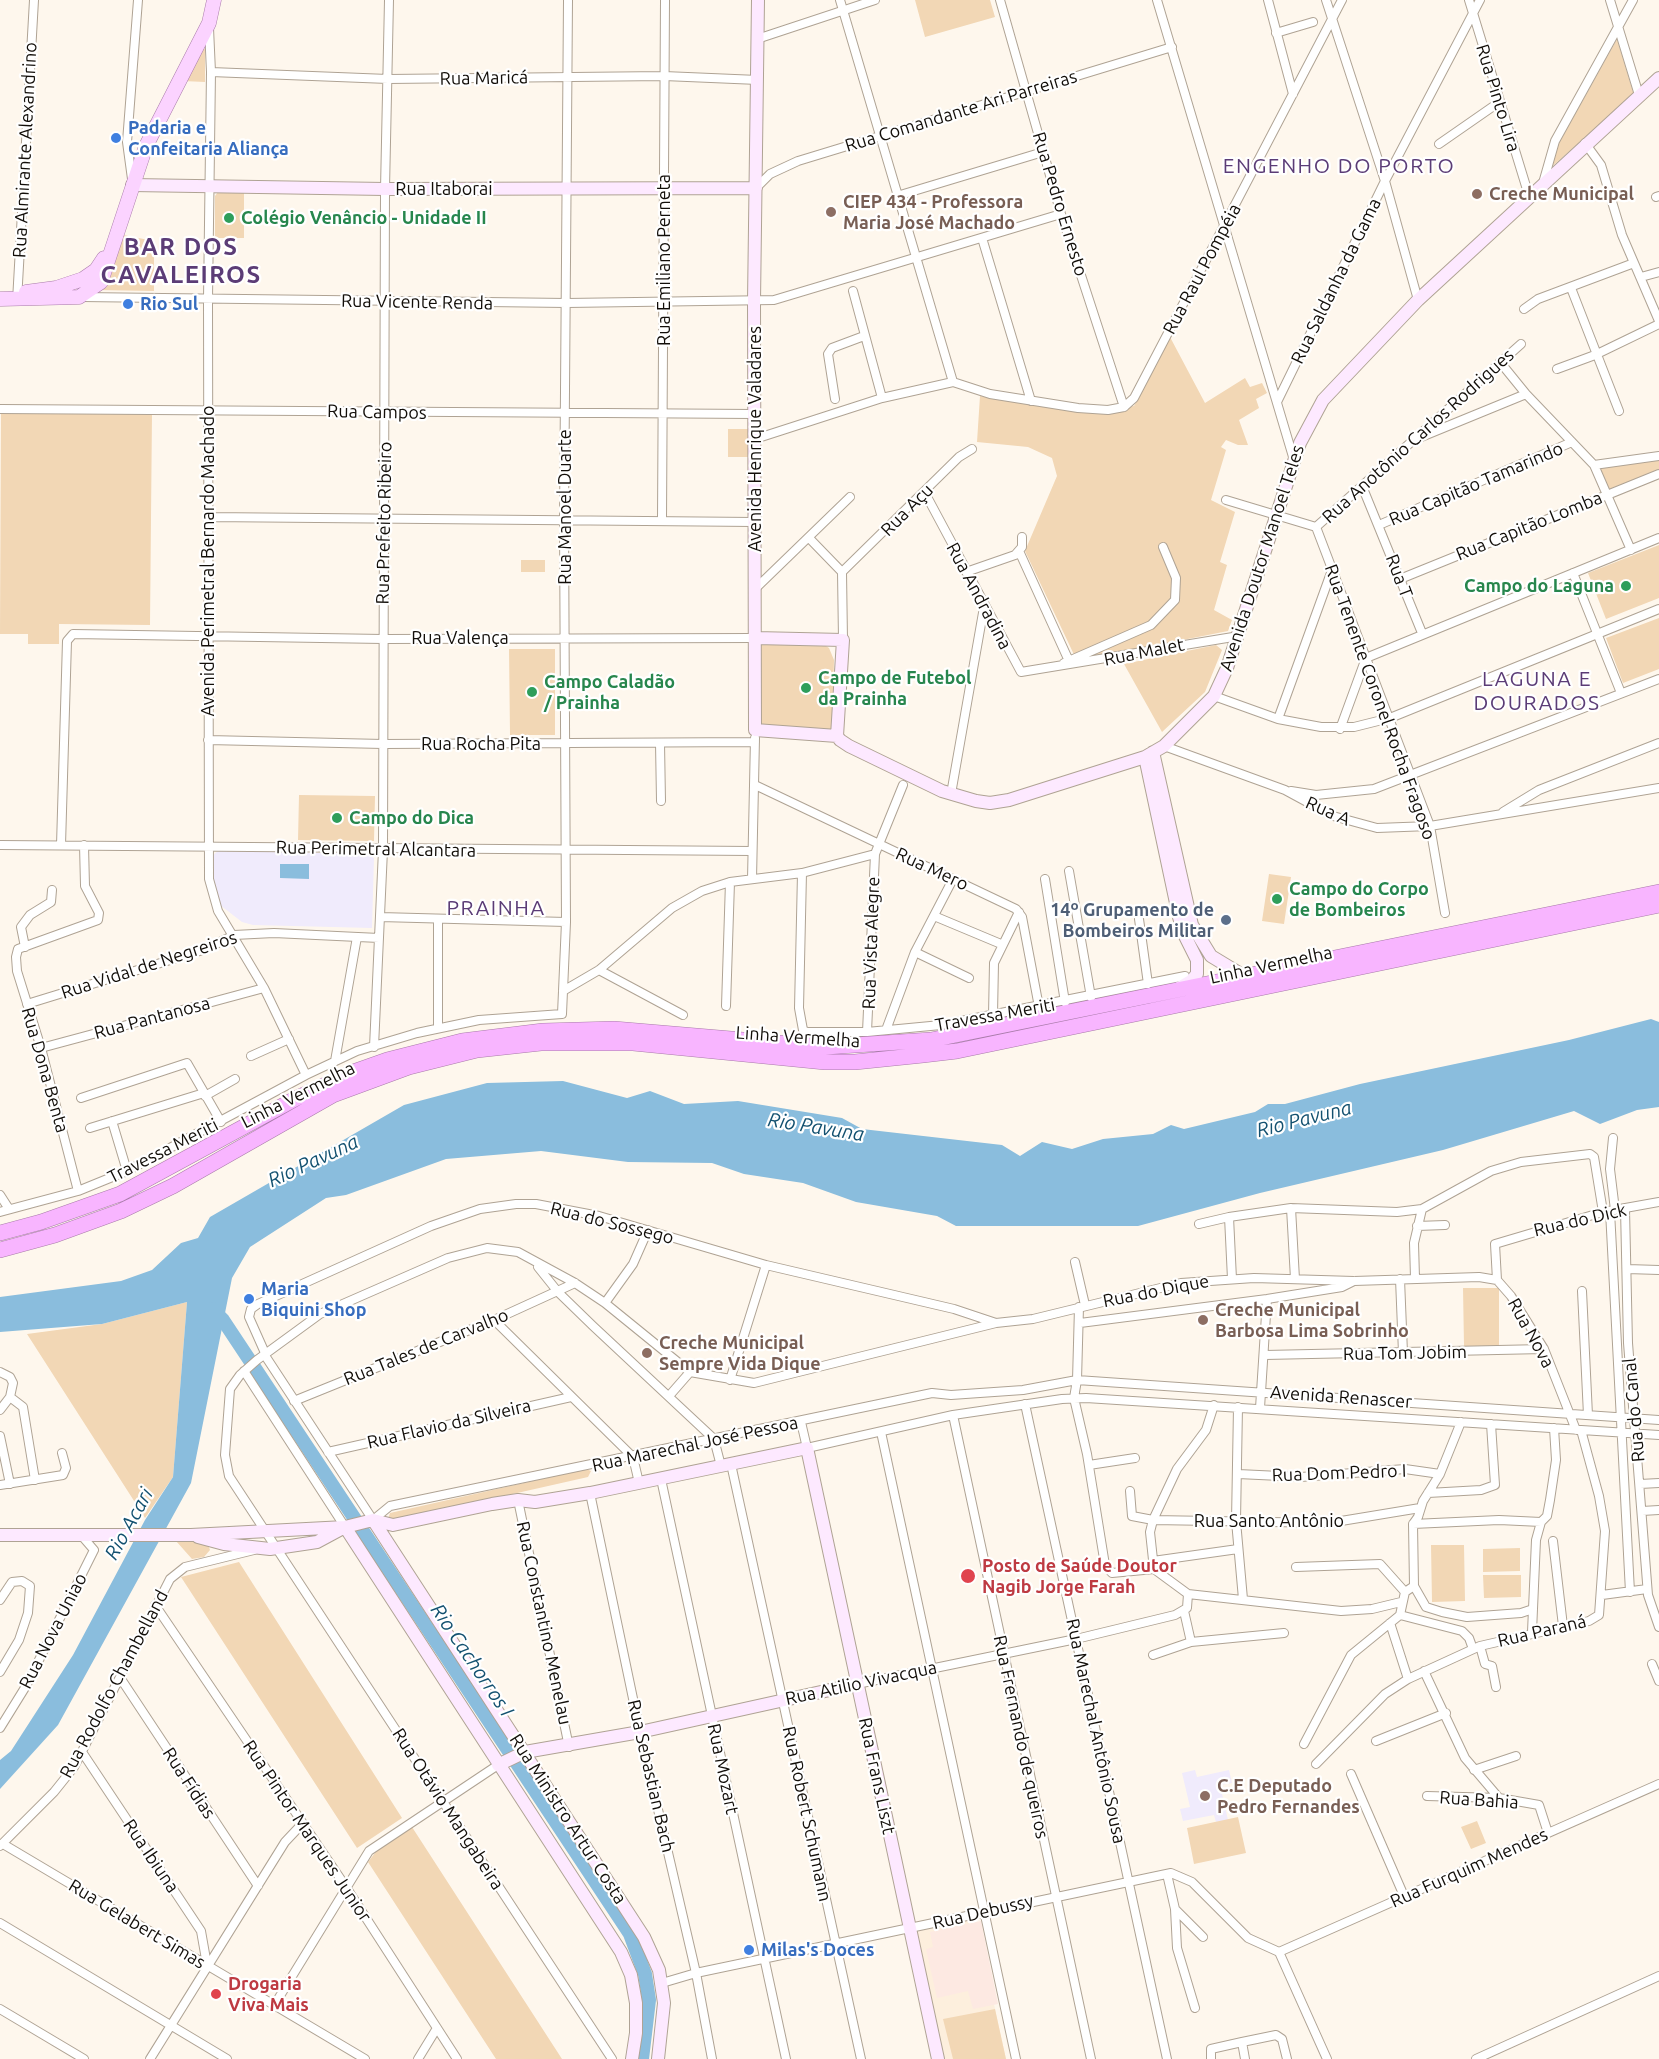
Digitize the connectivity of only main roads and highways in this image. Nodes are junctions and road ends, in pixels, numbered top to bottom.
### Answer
1 (214, 0) edge
2 (110, 249) junction
3 (57, 293) junction
4 (0, 299) edge
5 (1659, 892) edge
6 (1659, 905) edge
7 (0, 1233) edge
8 (0, 1250) edge

1 - 2 main road
2 - 3 main road
2 - 3 main road
3 - 4 main road
5 - 7 highway, Linha Vermelha
6 - 8 highway, Linha Vermelha

